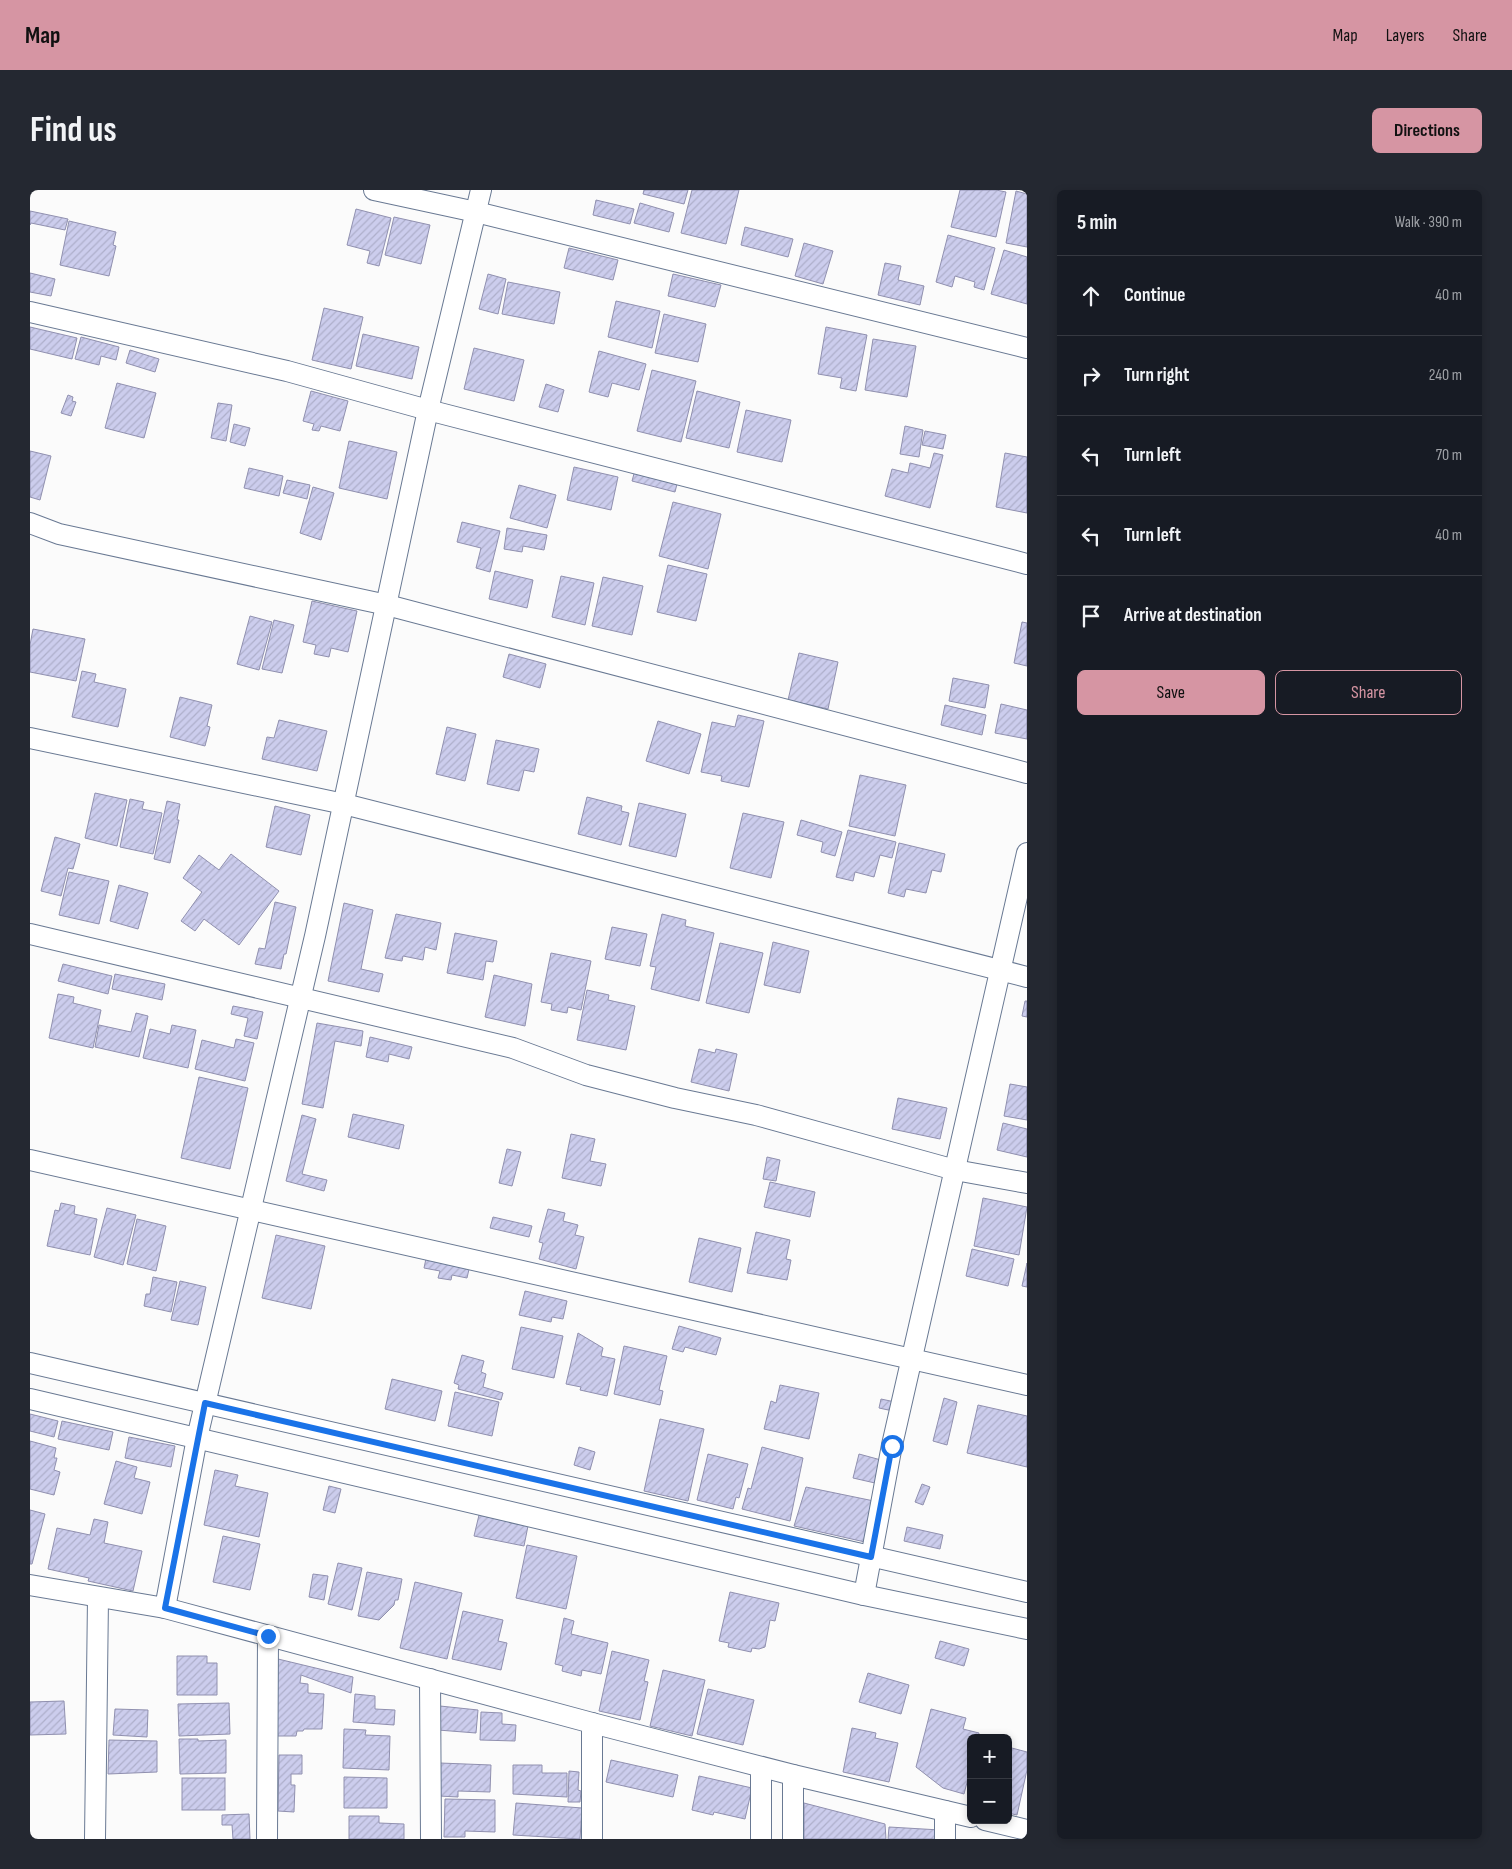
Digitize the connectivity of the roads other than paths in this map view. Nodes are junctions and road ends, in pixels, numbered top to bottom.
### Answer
1 (374, 190) edge
2 (481, 190) edge
3 (476, 212) junction
4 (30, 312) edge
5 (1027, 348) edge
6 (428, 410) junction
7 (30, 524) edge
8 (1027, 564) edge
9 (387, 605) junction
10 (30, 738) edge
11 (1027, 773) edge
12 (344, 804) junction
13 (1027, 853) edge
14 (30, 934) edge
15 (1000, 970) junction
16 (1027, 977) edge
17 (301, 998) junction
18 (30, 1160) edge
19 (955, 1170) junction
20 (1027, 1183) edge
21 (251, 1210) junction
22 (912, 1359) junction
23 (30, 1363) edge
24 (1027, 1385) edge
25 (30, 1399) edge
26 (205, 1403) junction
27 (197, 1438) junction
28 (871, 1557) junction
29 (30, 1585) edge
30 (1027, 1592) edge
31 (864, 1595) junction
32 (98, 1598) junction
33 (165, 1608) junction
34 (1027, 1629) edge
35 (268, 1636) junction
36 (430, 1679) junction
37 (592, 1724) junction
38 (761, 1767) junction
39 (793, 1775) junction
40 (945, 1811) junction
41 (967, 1816) edge
42 (1002, 1824) edge
43 (1027, 1830) edge
44 (95, 1839) edge
45 (267, 1839) edge
46 (431, 1839) edge
47 (592, 1839) edge
48 (761, 1839) edge
49 (793, 1839) edge
50 (945, 1839) edge

1 - 3 street
2 - 3 street
3 - 5 street
3 - 6 street
4 - 6 street
6 - 8 street
6 - 9 street
7 - 9 street
9 - 11 street
9 - 12 street
10 - 12 street
12 - 15 street
12 - 17 street
13 - 15 street
14 - 17 street
15 - 16 street
15 - 19 street
17 - 19 street
17 - 21 street
18 - 21 street
19 - 20 street
19 - 22 street
21 - 22 street
21 - 26 street
22 - 24 street
22 - 28 street
23 - 26 street
25 - 27 street
26 - 27 street
26 - 28 street
27 - 31 street
27 - 33 street
28 - 30 street
28 - 31 street
29 - 32 street
31 - 34 street
32 - 33 street
32 - 44 street
33 - 35 street
35 - 36 street
35 - 45 street
36 - 37 street
36 - 46 street
37 - 38 street
37 - 47 street
38 - 39 street
38 - 48 street
39 - 40 street
39 - 49 street
40 - 41 street
40 - 50 street
42 - 43 street

